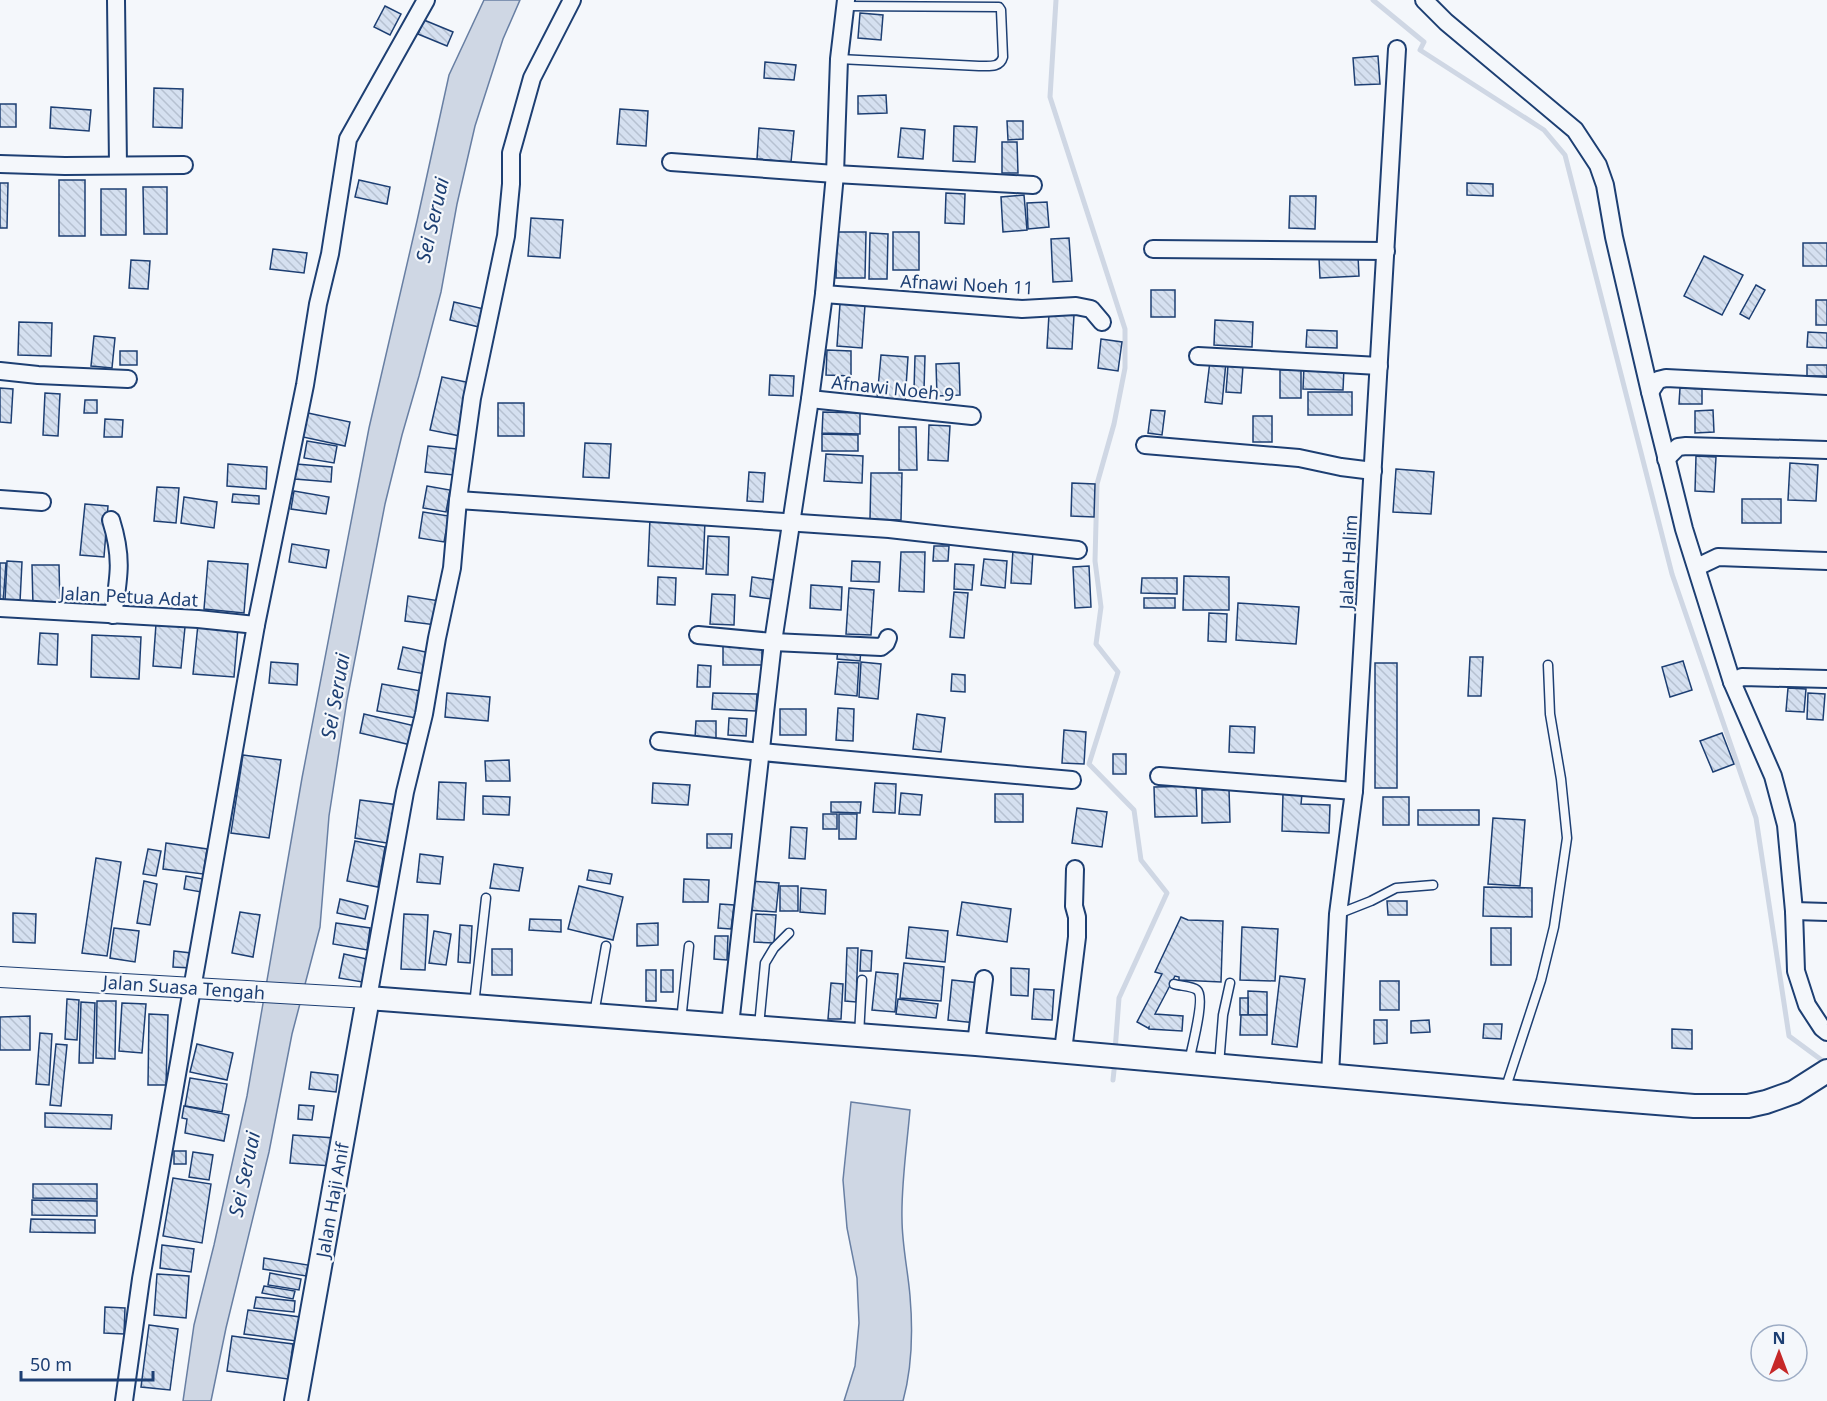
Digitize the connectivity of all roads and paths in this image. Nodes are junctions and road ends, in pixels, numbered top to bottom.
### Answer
1 (116, 0) edge
2 (426, 0) edge
3 (572, 0) edge
4 (1424, 0) edge
5 (845, 3) edge
6 (1397, 49) dead end
7 (839, 59) junction
8 (671, 162) dead end
9 (0, 164) edge
10 (118, 165) junction
11 (184, 165) dead end
12 (835, 174) junction
13 (1033, 185) dead end
14 (1153, 249) dead end
15 (1386, 251) junction
16 (824, 294) junction
17 (1102, 322) dead end
18 (1198, 356) dead end
19 (1379, 366) junction
20 (0, 371) edge
21 (128, 379) dead end
22 (1827, 386) edge
23 (1650, 392) junction
24 (810, 399) junction
25 (972, 416) dead end
26 (1145, 445) dead end
27 (1827, 450) edge
28 (1666, 459) junction
29 (1373, 471) junction
30 (0, 498) edge
31 (458, 500) junction
32 (42, 502) dead end
33 (111, 520) dead end
34 (791, 522) junction
35 (1078, 550) dead end
36 (1827, 561) edge
37 (1697, 567) junction
38 (0, 608) edge
39 (113, 615) junction
40 (255, 625) junction
41 (698, 636) dead end
42 (888, 638) dead end
43 (773, 642) junction
44 (1548, 665) dead end
45 (1827, 679) edge
46 (1732, 682) junction
47 (659, 741) dead end
48 (761, 753) junction
49 (1159, 776) dead end
50 (1072, 780) dead end
51 (1354, 791) junction
52 (1075, 869) dead end
53 (1433, 885) dead end
54 (486, 898) dead end
55 (1794, 911) junction
56 (1827, 912) edge
57 (1338, 914) junction
58 (789, 933) dead end
59 (606, 946) dead end
60 (689, 946) dead end
61 (0, 976) edge
62 (862, 980) dead end
63 (984, 980) dead end
64 (1230, 983) dead end
65 (1174, 984) dead end
66 (193, 988) junction
67 (368, 998) junction
68 (474, 1006) junction
69 (593, 1015) junction
70 (681, 1022) junction
71 (730, 1025) junction
72 (759, 1028) junction
73 (1827, 1032) edge
74 (859, 1035) junction
75 (976, 1044) junction
76 (1063, 1051) junction
77 (1189, 1063) junction
78 (1219, 1065) junction
79 (1823, 1074) edge
80 (1330, 1076) junction
81 (1505, 1091) junction
82 (124, 1401) edge
83 (296, 1401) edge

1 - 10 street
2 - 40 street
3 - 31 street
4 - 23 street
5 - 7 street
5 - 7 lane
6 - 15 street, Jalan Halim
7 - 12 street
8 - 12 street
9 - 10 street
10 - 11 street
12 - 13 street
12 - 16 street
14 - 15 street
15 - 19 street, Jalan Halim
16 - 17 street, Afnawi Noeh 11
16 - 24 street
18 - 19 street
19 - 29 street, Jalan Halim
20 - 21 street
22 - 23 street
23 - 28 street
24 - 25 street, Afnawi Noeh 9
24 - 34 street
26 - 29 street
27 - 28 street
28 - 37 street
29 - 51 street, Jalan Halim
30 - 32 street
31 - 34 street
31 - 67 street
33 - 39 street
34 - 35 street
34 - 43 street
36 - 37 street
37 - 46 street
38 - 39 street, Jalan Petua Adat
39 - 40 street, Jalan Petua Adat
40 - 66 street
41 - 43 street
42 - 43 street
43 - 48 street
44 - 81 lane
45 - 46 street
46 - 55 street
47 - 48 street
48 - 50 street
48 - 71 street
49 - 51 street
51 - 57 street, Jalan Halim
52 - 76 street
53 - 57 lane
54 - 68 lane
55 - 56 street
55 - 73 street
57 - 80 street, Jalan Halim
58 - 72 lane
59 - 69 lane
60 - 70 lane
61 - 66 street, Jalan Suasa Tengah
62 - 74 lane
63 - 75 street
64 - 78 lane
65 - 77 lane
66 - 67 street, Jalan Suasa Tengah
66 - 82 street
67 - 68 main road
67 - 83 main road, Jalan Haji Anif
68 - 69 main road
69 - 70 main road
70 - 71 main road
71 - 72 main road
72 - 74 main road
74 - 75 main road
75 - 76 main road
76 - 77 main road
77 - 78 main road
78 - 80 main road
79 - 81 main road
80 - 81 main road

